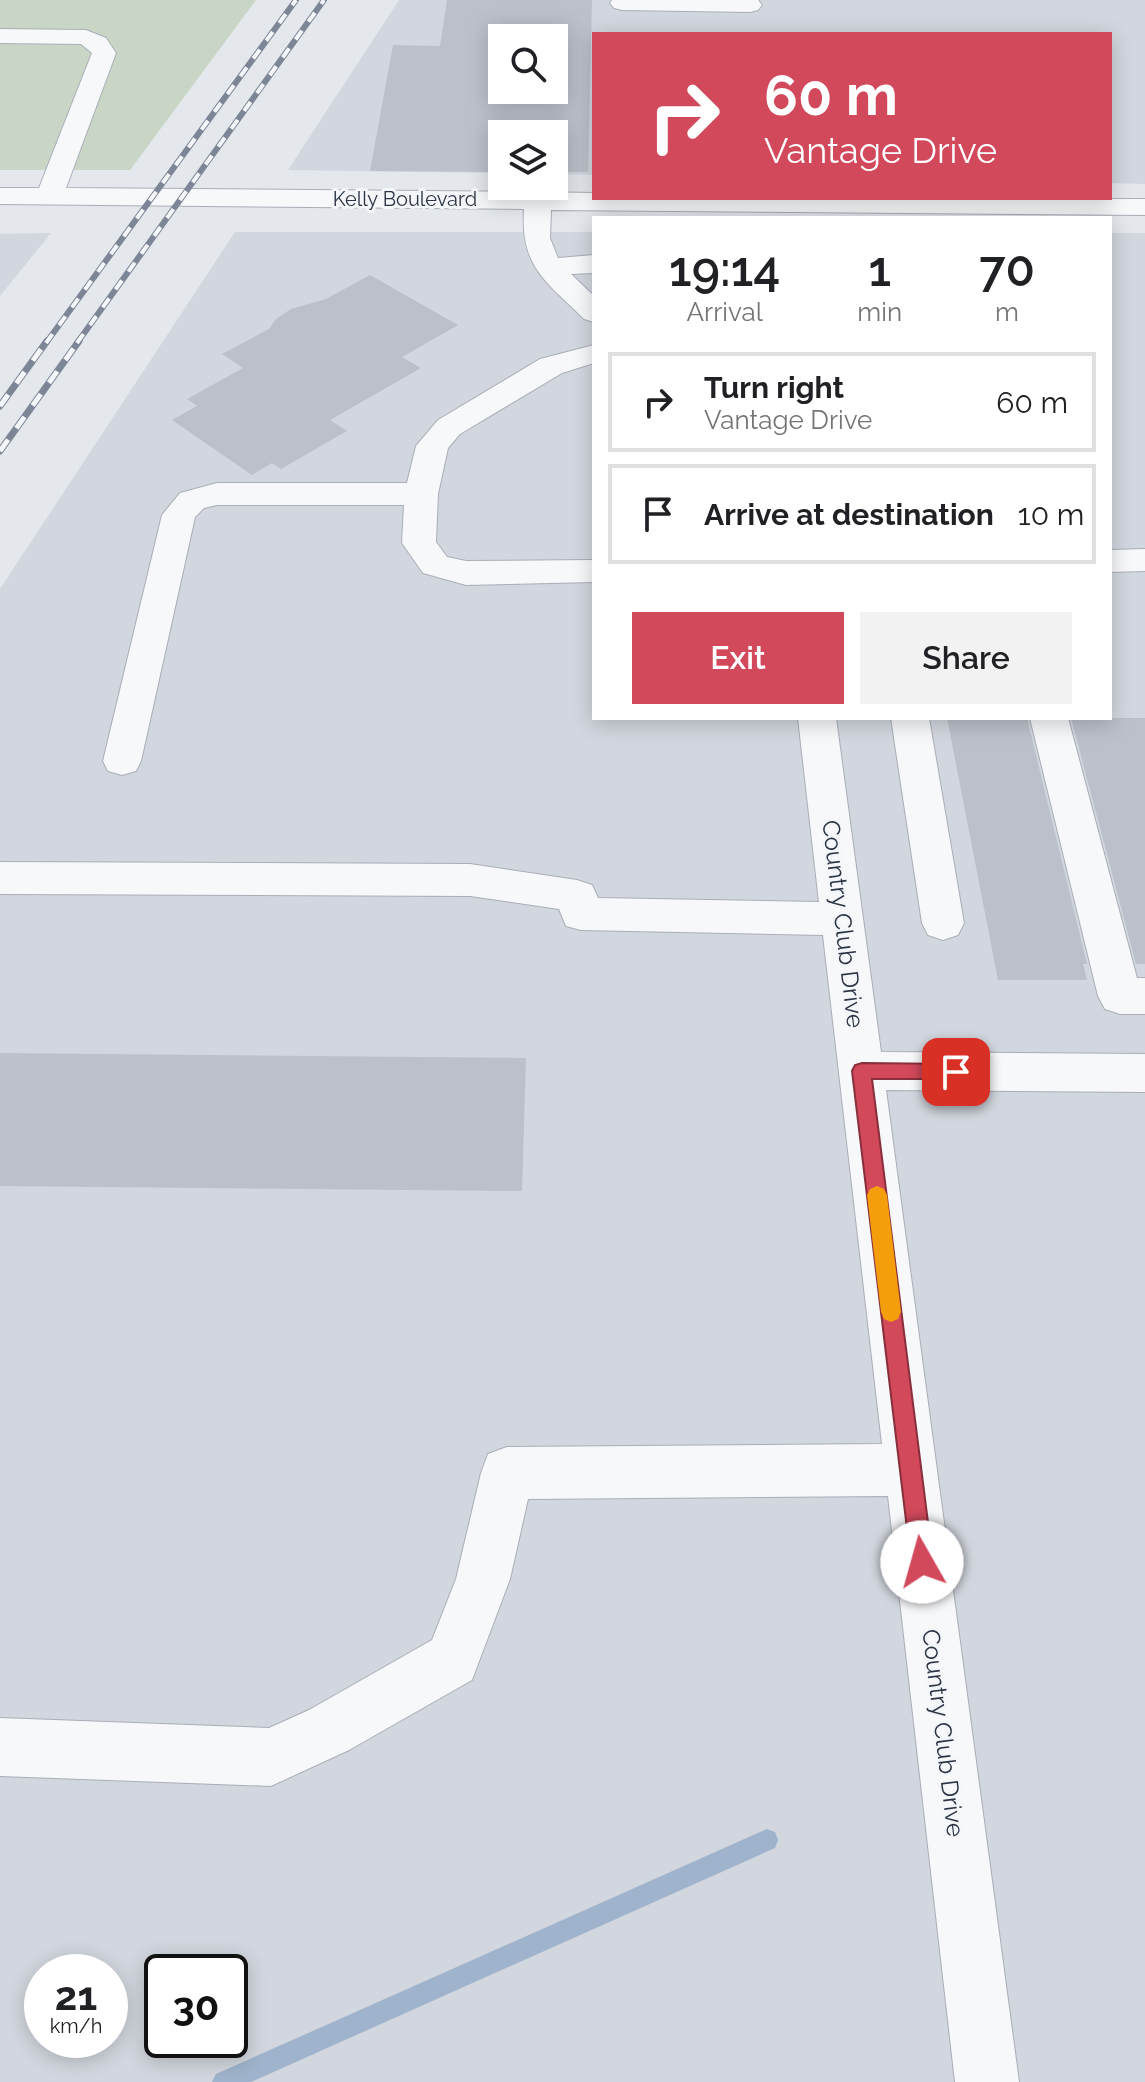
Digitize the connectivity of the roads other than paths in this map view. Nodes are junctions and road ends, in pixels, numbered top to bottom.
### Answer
1 (622, 3) dead end
2 (750, 3) edge
3 (751, 32) edge
4 (0, 36) edge
5 (0, 196) edge
6 (50, 196) junction
7 (488, 200) edge
8 (538, 200) joint
9 (754, 206) edge
10 (1145, 207) edge
11 (592, 264) edge
12 (548, 267) junction
13 (592, 311) edge
14 (592, 355) edge
15 (421, 494) junction
16 (1145, 560) edge
17 (1112, 561) edge
18 (592, 571) edge
19 (817, 720) edge
20 (910, 720) edge
21 (1050, 720) edge
22 (122, 761) dead end
23 (0, 878) edge
24 (842, 919) junction
25 (943, 923) dead end
26 (1145, 996) edge
27 (862, 1071) junction
28 (1145, 1073) edge
29 (911, 1470) junction
30 (0, 1747) edge
31 (987, 2082) edge

1 - 2 street
2 - 3 street
4 - 6 street
5 - 6 street, Kelly Boulevard
6 - 7 street, Kelly Boulevard
8 - 9 street, Kelly Boulevard
8 - 12 street
9 - 10 street, Kelly Boulevard
11 - 12 street
12 - 13 street
14 - 15 street
15 - 18 street
15 - 22 street
16 - 17 street
19 - 24 street, Country Club Drive
20 - 25 street
21 - 26 street
23 - 24 street
24 - 27 street, Country Club Drive
27 - 28 street
27 - 29 street, Country Club Drive
29 - 30 street
29 - 31 street, Country Club Drive

